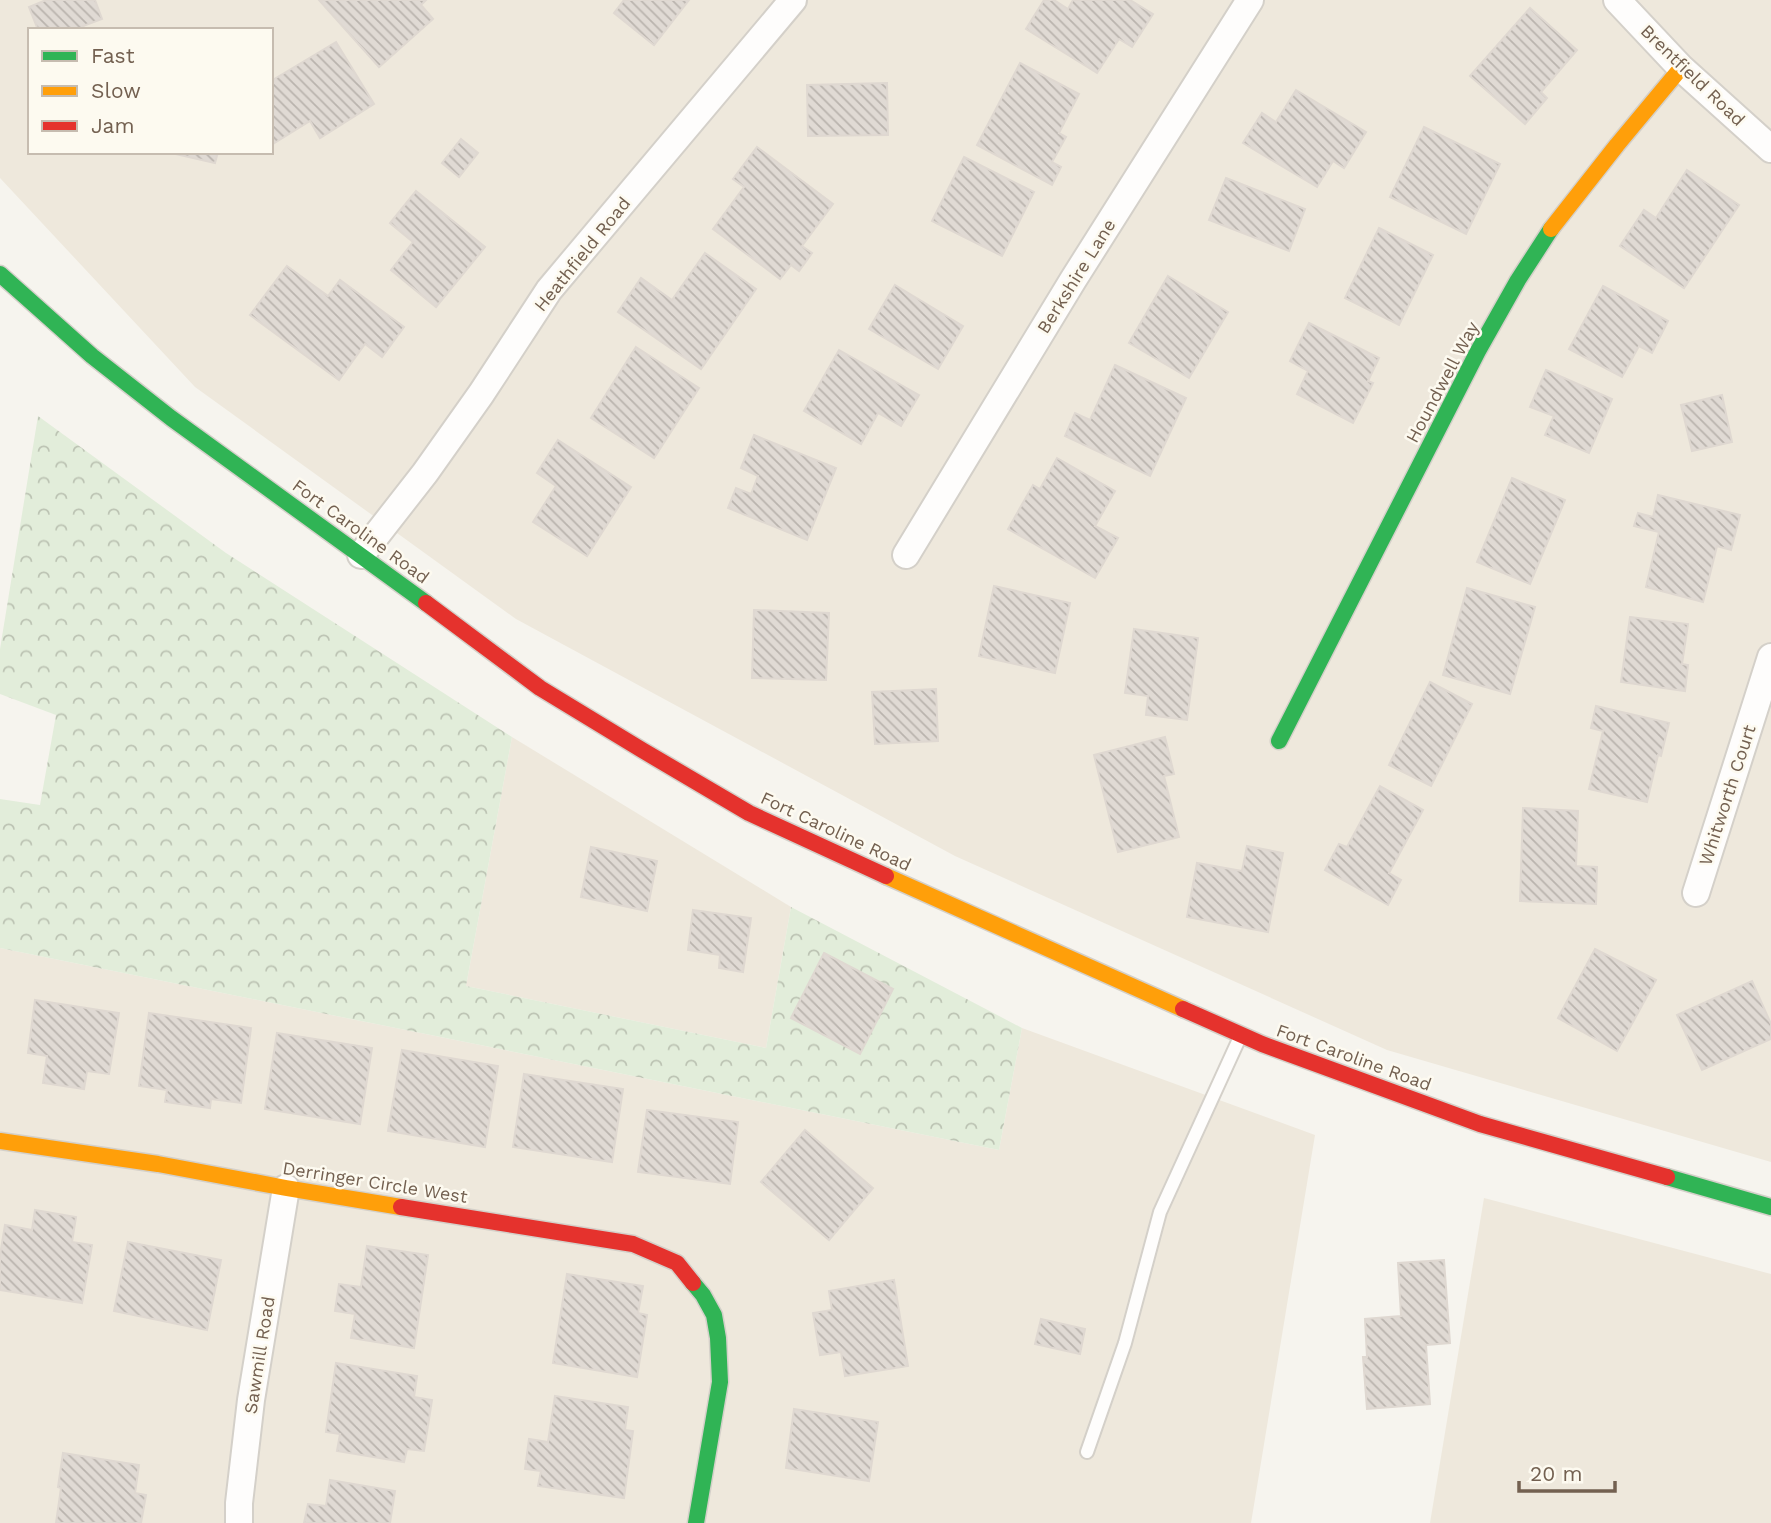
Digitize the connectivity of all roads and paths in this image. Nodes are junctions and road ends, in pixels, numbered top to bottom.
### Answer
1 (793, 0) edge
2 (1250, 0) edge
3 (1617, 0) edge
4 (1681, 68) junction
5 (1771, 149) edge
6 (0, 274) edge
7 (361, 555) junction
8 (906, 555) dead end
9 (1771, 657) edge
10 (1279, 741) dead end
11 (1696, 893) dead end
12 (1241, 1034) junction
13 (0, 1141) edge
14 (286, 1188) junction
15 (1771, 1208) edge
16 (1087, 1452) dead end
17 (239, 1523) edge
18 (696, 1523) edge

1 - 7 street, Heathfield Road
2 - 8 street, Berkshire Lane
3 - 4 street, Brentfield Road
4 - 5 street, Brentfield Road
4 - 10 street, Houndwell Way
6 - 7 street, Fort Caroline Road
7 - 12 street, Fort Caroline Road
9 - 11 street, Whitworth Court
12 - 15 street, Fort Caroline Road
12 - 16 lane
13 - 14 street, Derringer Circle West
14 - 17 street, Sawmill Road
14 - 18 street, Derringer Circle West

